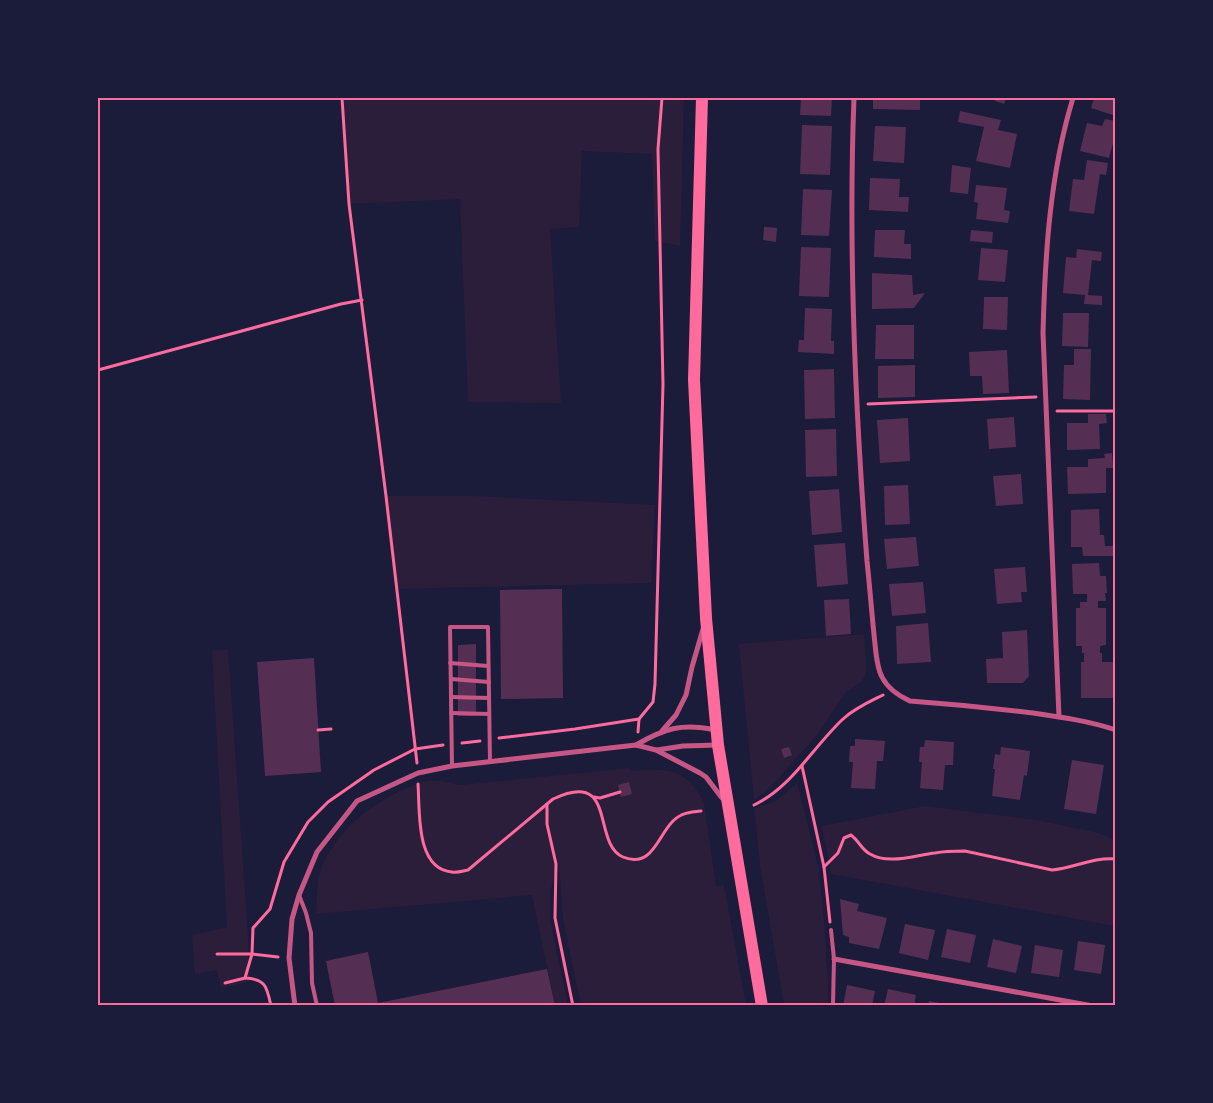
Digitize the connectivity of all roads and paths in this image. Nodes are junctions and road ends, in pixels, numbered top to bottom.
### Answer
1 (342, 98) edge
2 (662, 98) edge
3 (702, 98) edge
4 (854, 98) edge
5 (1073, 98) edge
6 (362, 300) junction
7 (98, 370) edge
8 (1031, 397) dead end
9 (857, 405) junction
10 (1047, 411) junction
11 (1116, 411) edge
12 (706, 618) junction
13 (450, 664) junction
14 (488, 666) junction
15 (450, 679) junction
16 (489, 682) junction
17 (892, 690) junction
18 (451, 697) junction
19 (489, 698) junction
20 (451, 713) junction
21 (489, 714) junction
22 (1060, 717) junction
23 (331, 729) dead end
24 (318, 730) dead end
25 (1116, 730) edge
26 (662, 731) junction
27 (716, 731) junction
28 (489, 740) junction
29 (451, 744) junction
30 (636, 745) junction
31 (718, 745) junction
32 (656, 750) junction
33 (490, 762) junction
34 (802, 765) junction
35 (452, 766) junction
36 (418, 773) junction
37 (620, 792) dead end
38 (593, 798) junction
39 (724, 802) junction
40 (547, 804) junction
41 (754, 805) dead end
42 (701, 811) dead end
43 (1116, 859) edge
44 (824, 867) junction
45 (299, 895) junction
46 (831, 930) joint
47 (217, 954) dead end
48 (252, 954) junction
49 (288, 958) junction
50 (834, 959) junction
51 (245, 978) junction
52 (225, 982) dead end
53 (833, 1004) dead end
54 (271, 1006) edge
55 (295, 1006) edge
56 (317, 1006) edge
57 (574, 1006) edge
58 (762, 1006) edge
59 (1093, 1006) edge

1 - 6 path
2 - 28 path
3 - 12 main road
4 - 9 street
5 - 10 street
6 - 7 path
6 - 29 path
8 - 9 path
9 - 17 street
10 - 11 path
10 - 22 street
12 - 26 street
12 - 27 main road
13 - 14 lane
13 - 14 lane
13 - 15 lane
14 - 16 lane
15 - 16 lane
15 - 18 lane
16 - 19 lane
17 - 22 street
17 - 34 path
18 - 19 lane
18 - 20 lane
19 - 21 lane
20 - 21 lane
20 - 29 lane
21 - 28 lane
22 - 25 street
23 - 24 path
26 - 27 street
26 - 30 street
27 - 31 main road
28 - 29 path
28 - 33 lane
29 - 35 lane
30 - 32 street
30 - 33 street
31 - 32 street
31 - 39 main road
32 - 39 street
33 - 35 street
34 - 41 path
34 - 44 path
35 - 36 street
36 - 40 path
36 - 45 street
37 - 38 path
38 - 40 path
38 - 42 path
39 - 58 main road
40 - 57 path
43 - 44 path
44 - 46 path
45 - 49 street
45 - 56 lane
46 - 50 lane
47 - 48 path
48 - 49 path
48 - 51 path
49 - 55 street
50 - 53 lane
50 - 59 street
51 - 52 path
51 - 54 path

